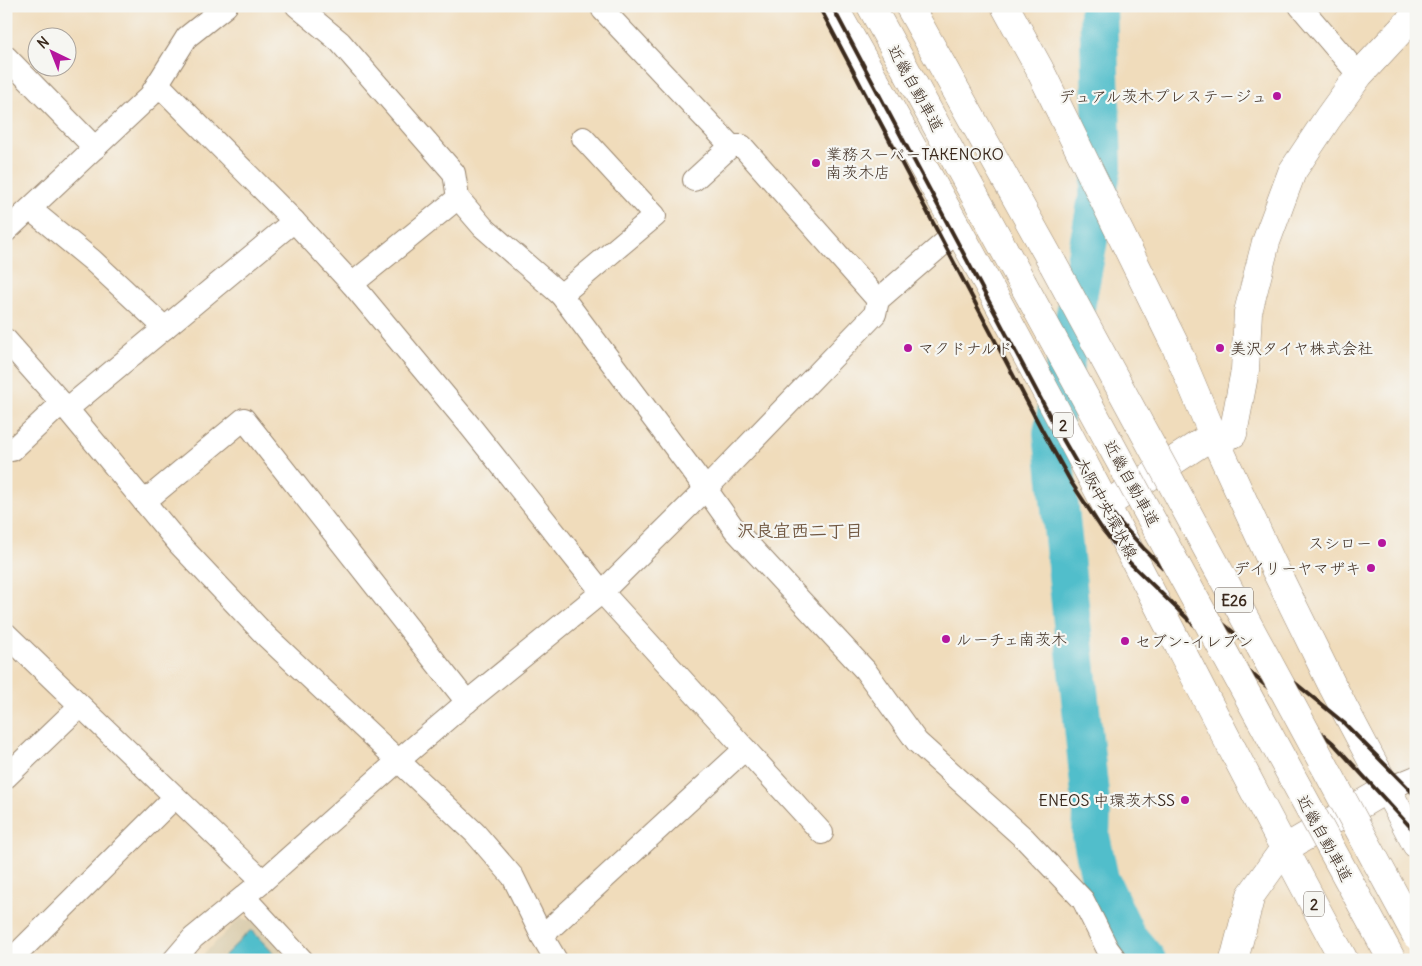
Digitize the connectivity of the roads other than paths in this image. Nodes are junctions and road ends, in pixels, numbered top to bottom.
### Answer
1 (226, 6) edge
2 (297, 6) edge
3 (833, 6) edge
4 (871, 6) edge
5 (909, 6) edge
6 (1004, 6) edge
7 (1300, 6) edge
8 (604, 10) dead end
9 (1416, 14) edge
10 (6, 57) edge
11 (1359, 75) junction
12 (158, 84) junction
13 (583, 138) dead end
14 (731, 146) junction
15 (95, 148) junction
16 (694, 180) dead end
17 (458, 198) junction
18 (30, 209) junction
19 (294, 221) junction
20 (959, 230) junction
21 (6, 231) edge
22 (352, 284) junction
23 (561, 295) junction
24 (878, 300) junction
25 (165, 328) junction
26 (6, 340) edge
27 (65, 406) junction
28 (1213, 435) junction
29 (6, 450) edge
30 (706, 489) junction
31 (144, 502) junction
32 (1106, 505) junction
33 (602, 592) junction
34 (6, 634) edge
35 (467, 702) junction
36 (80, 706) junction
37 (745, 749) junction
38 (398, 761) junction
39 (6, 777) edge
40 (1416, 778) edge
41 (1387, 789) junction
42 (175, 797) junction
43 (1408, 823) edge
44 (822, 833) dead end
45 (1416, 844) edge
46 (1284, 849) junction
47 (263, 881) junction
48 (244, 897) junction
49 (1416, 935) edge
50 (542, 936) junction
51 (11, 960) edge
52 (174, 960) edge
53 (302, 960) edge
54 (556, 960) edge
55 (1116, 960) edge
56 (1234, 960) edge
57 (1344, 960) edge
58 (1392, 960) edge

1 - 12 street
2 - 17 street
3 - 20 main road, 大阪中央環状線 / 2
4 - 58 main road, 近畿自動車道 / E26, bridge
5 - 49 main road, 近畿自動車道 / E26, bridge
6 - 28 main road
7 - 11 street
8 - 14 street
9 - 11 main road
10 - 15 street
11 - 28 main road
12 - 15 street
12 - 19 street
13 - 23 street
14 - 16 street
14 - 24 street
15 - 18 street
17 - 22 street
17 - 23 street
18 - 21 street
18 - 25 street
19 - 22 street
19 - 25 street
20 - 24 street
20 - 32 main road, 大阪中央環状線 / 2
22 - 33 street
23 - 30 street
24 - 30 street
25 - 27 street
26 - 27 street
27 - 29 street
27 - 31 street
28 - 32 main road
28 - 41 main road
30 - 33 street
30 - 55 street
31 - 35 street
31 - 38 street
32 - 46 main road, 大阪中央環状線 / 2
33 - 35 street
33 - 37 street
34 - 36 street
35 - 38 street
36 - 39 street
36 - 42 street
37 - 44 street
37 - 50 street
38 - 47 street
38 - 50 street
40 - 41 street
41 - 43 main road
41 - 46 main road
42 - 47 street
42 - 51 street
43 - 45 main road
46 - 56 main road
46 - 57 main road, 大阪中央環状線 / 2
47 - 48 street
48 - 52 street
48 - 53 street
50 - 54 street

